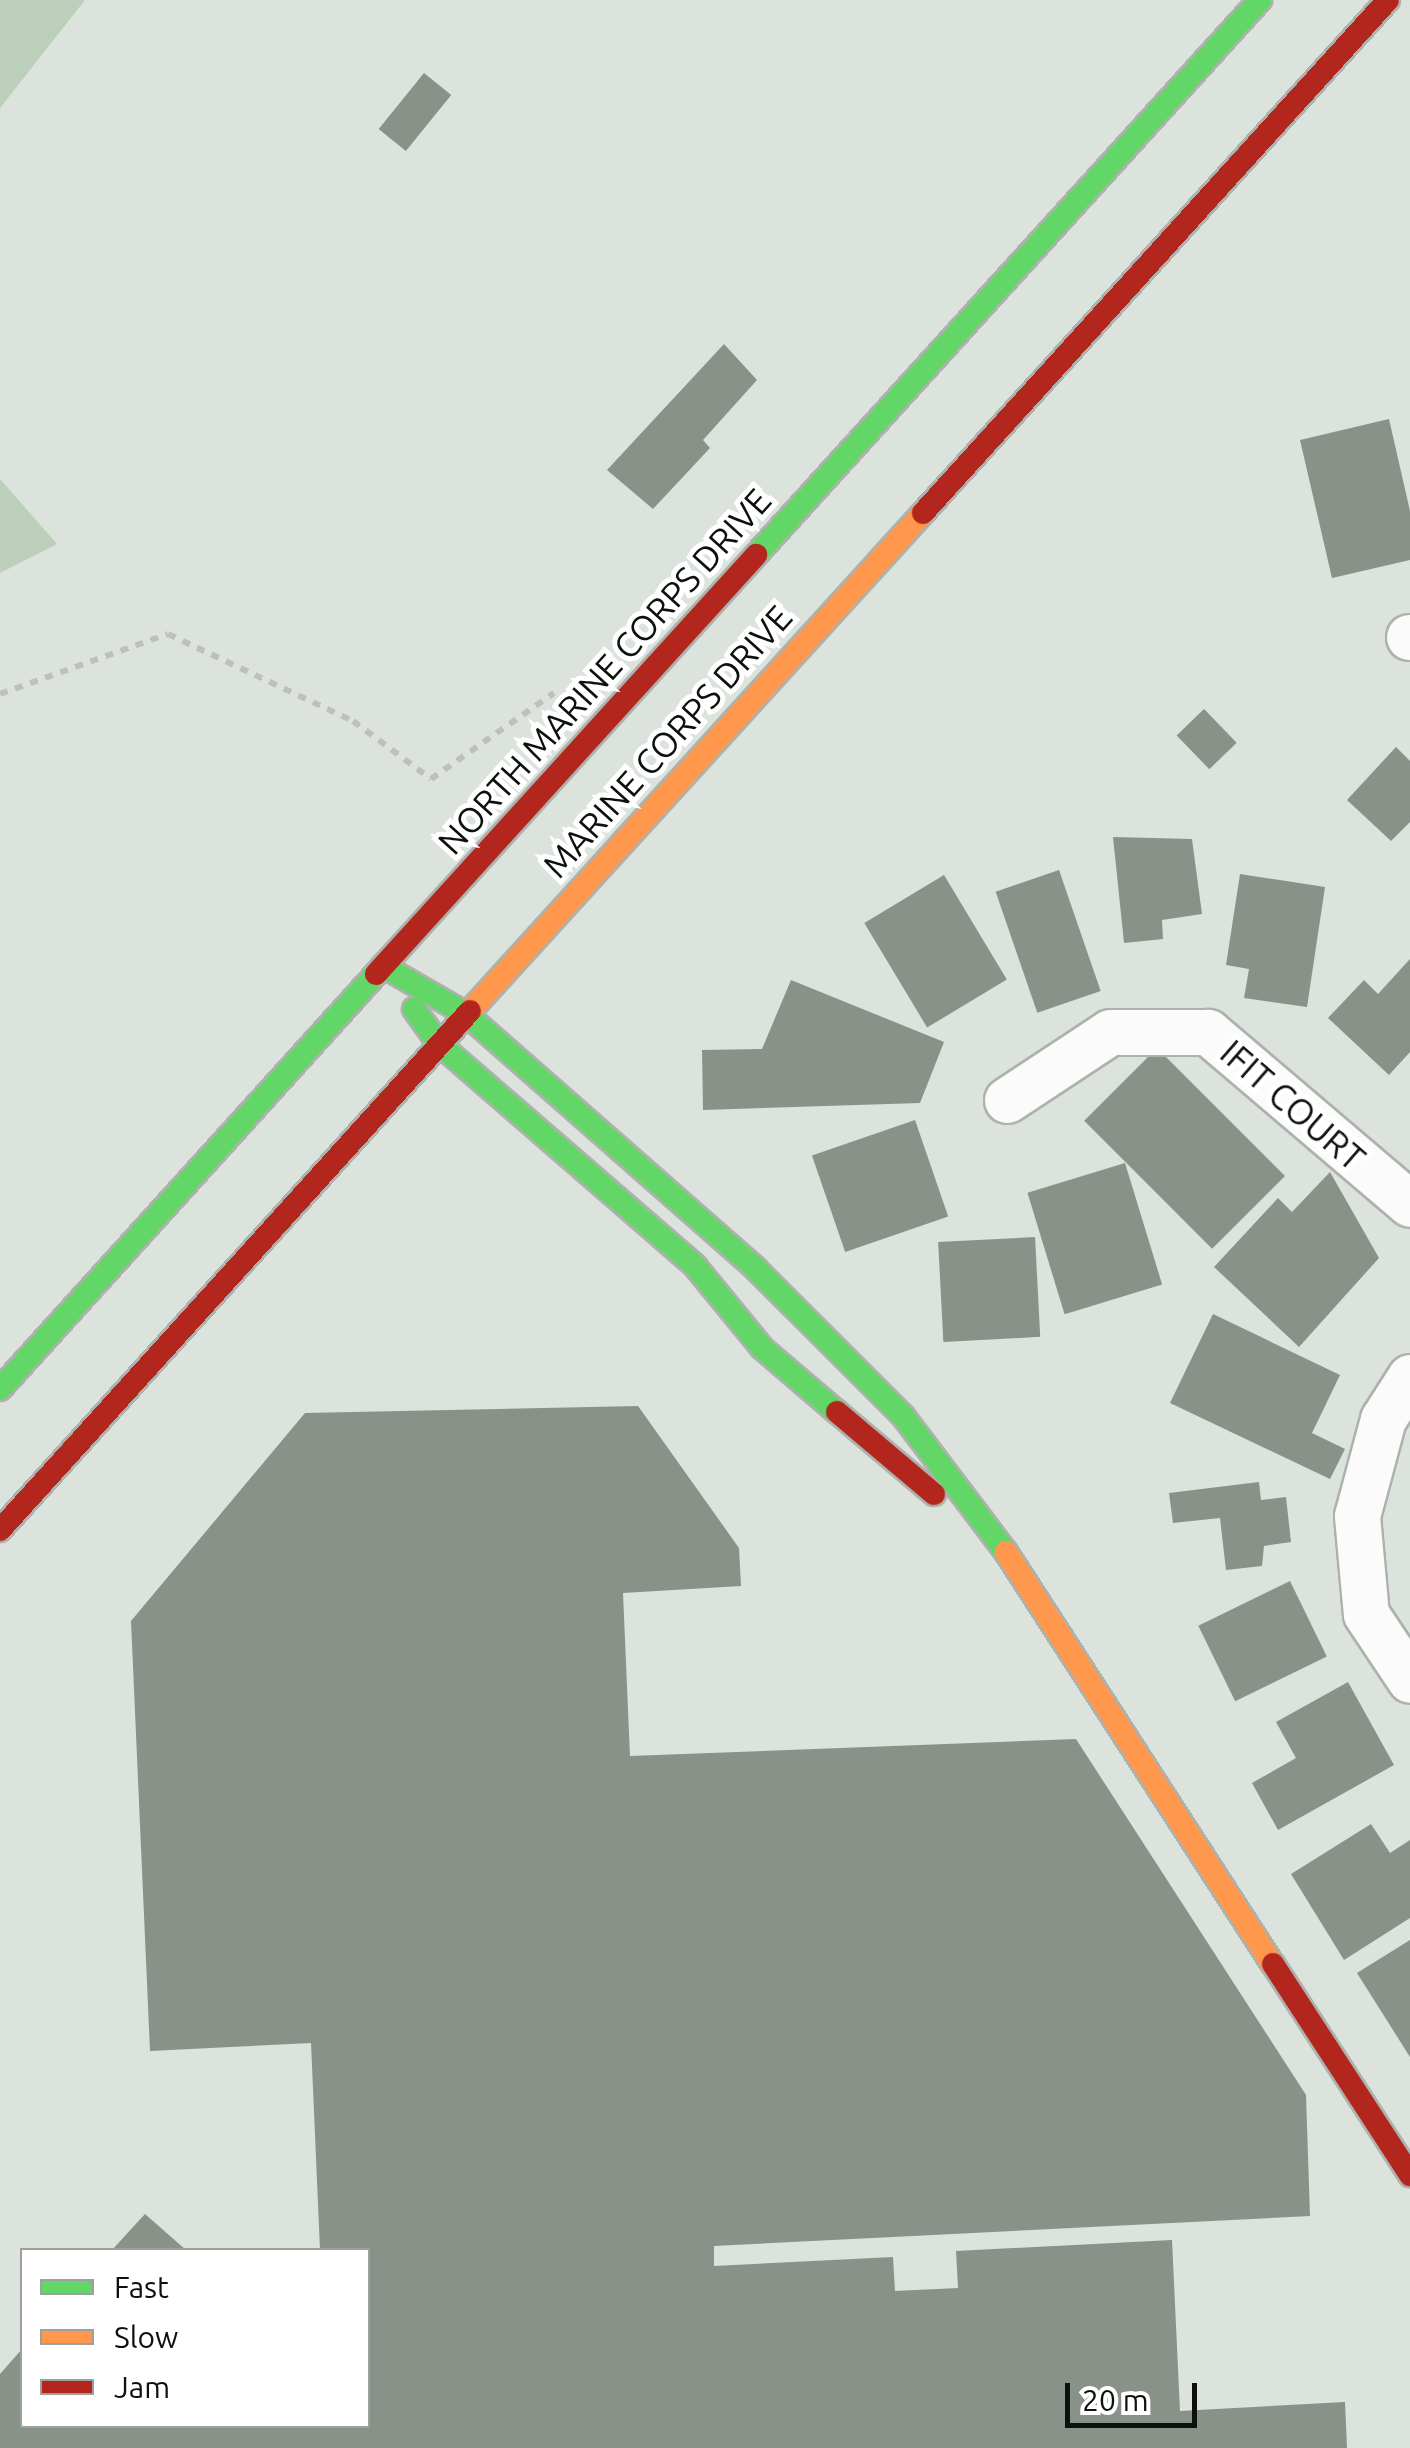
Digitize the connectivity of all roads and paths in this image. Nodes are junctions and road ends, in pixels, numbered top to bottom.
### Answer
1 (1260, 0) edge
2 (1388, 0) edge
3 (554, 693) dead end
4 (0, 694) edge
5 (383, 966) junction
6 (466, 1014) junction
7 (439, 1044) junction
8 (1008, 1100) dead end
9 (1410, 1204) edge
10 (1410, 1378) edge
11 (0, 1389) edge
12 (0, 1530) edge
13 (1012, 1560) junction
14 (1410, 1680) edge
15 (1410, 2175) edge

1 - 5 main road, NORTH MARINE CORPS DRIVE
2 - 6 main road, MARINE CORPS DRIVE
3 - 4 path
5 - 6 main road
5 - 7 main road
5 - 11 main road, NORTH MARINE CORPS DRIVE
6 - 7 main road, MARINE CORPS DRIVE
6 - 13 main road
7 - 12 main road, MARINE CORPS DRIVE
7 - 13 main road
8 - 9 street, IFIT COURT
10 - 14 street
13 - 15 main road

